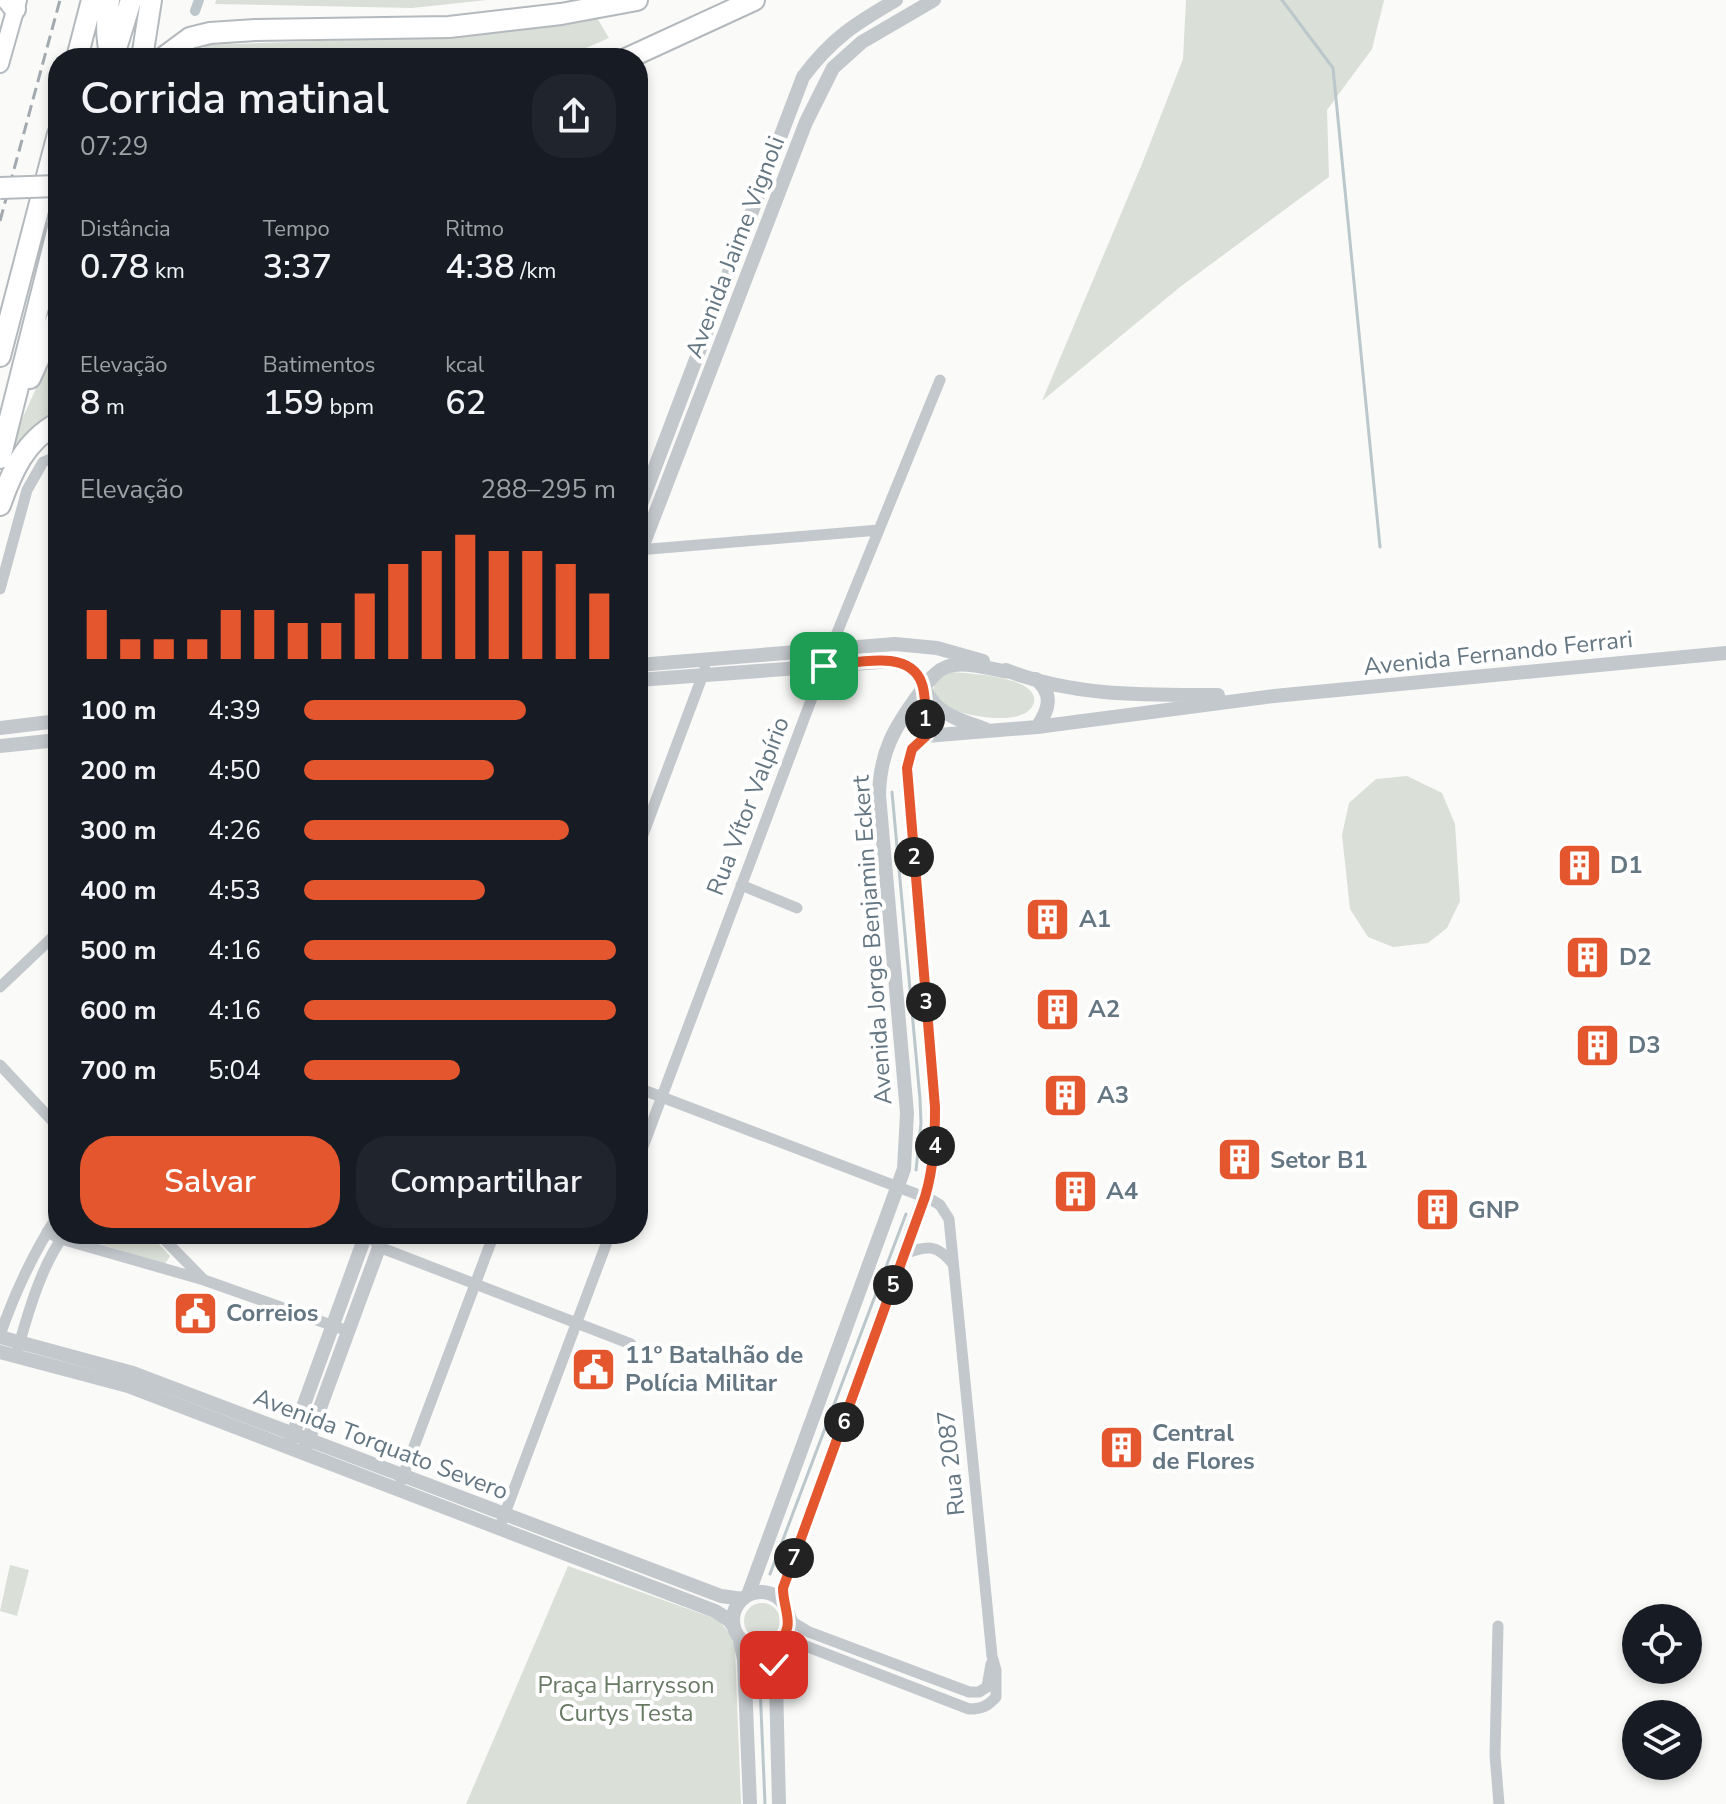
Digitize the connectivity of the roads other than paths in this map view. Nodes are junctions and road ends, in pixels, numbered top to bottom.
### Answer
1 (92, 0) edge
2 (109, 0) edge
3 (131, 0) edge
4 (151, 0) edge
5 (637, 0) edge
6 (754, 0) edge
7 (896, 0) edge
8 (934, 0) edge
9 (12, 2) edge
10 (0, 25) edge
11 (80, 48) edge
12 (109, 48) edge
13 (115, 48) edge
14 (144, 48) edge
15 (176, 48) edge
16 (648, 49) edge
17 (0, 64) edge
18 (48, 172) edge
19 (48, 186) edge
20 (0, 188) edge
21 (758, 196) junction
22 (775, 203) junction
23 (48, 268) edge
24 (48, 338) edge
25 (0, 356) edge
26 (940, 380) dead end
27 (10, 421) junction
28 (48, 431) edge
29 (0, 458) edge
30 (48, 460) edge
31 (648, 486) edge
32 (0, 505) edge
33 (648, 529) edge
34 (879, 530) junction
35 (648, 551) edge
36 (0, 589) edge
37 (830, 650) junction
38 (1726, 653) edge
39 (709, 659) junction
40 (674, 662) junction
41 (648, 664) edge
42 (824, 666) junction
43 (1011, 672) junction
44 (704, 675) junction
45 (648, 679) edge
46 (1036, 679) junction
47 (924, 688) junction
48 (1274, 696) junction
49 (48, 722) edge
50 (1037, 727) junction
51 (0, 728) edge
52 (993, 732) junction
53 (926, 736) junction
54 (48, 741) edge
55 (0, 746) edge
56 (648, 822) edge
57 (741, 885) junction
58 (797, 908) dead end
59 (48, 941) edge
60 (0, 987) edge
61 (0, 1065) edge
62 (648, 1092) edge
63 (662, 1097) junction
64 (48, 1116) edge
65 (648, 1134) edge
66 (898, 1187) junction
67 (928, 1199) junction
68 (47, 1232) edge
69 (60, 1244) edge
70 (86, 1244) edge
71 (169, 1244) edge
72 (365, 1244) edge
73 (381, 1244) edge
74 (388, 1244) edge
75 (490, 1244) edge
76 (606, 1244) edge
77 (904, 1254) junction
78 (953, 1265) junction
79 (204, 1280) junction
80 (475, 1285) junction
81 (576, 1323) junction
82 (341, 1329) junction
83 (0, 1336) edge
84 (631, 1344) dead end
85 (18, 1350) junction
86 (0, 1352) edge
87 (291, 1441) junction
88 (306, 1447) junction
89 (401, 1483) junction
90 (502, 1522) junction
91 (745, 1597) junction
92 (786, 1608) junction
93 (1498, 1626) dead end
94 (736, 1632) junction
95 (777, 1642) junction
96 (992, 1656) junction
97 (750, 1804) edge
98 (779, 1804) edge
99 (1499, 1804) edge

1 - 11 highway
2 - 12 highway
3 - 13 highway
4 - 14 highway
5 - 15 highway
6 - 16 highway
7 - 21 street, Avenida Jaime Vignoli
8 - 22 street, Avenida Jaime Vignoli
9 - 10 main road
9 - 17 main road
18 - 25 highway
19 - 20 highway, bridge
21 - 22 street
21 - 31 street, Avenida Jaime Vignoli
22 - 33 street, Avenida Jaime Vignoli
23 - 27 highway
24 - 27 highway
26 - 34 street, Rua Vítor Valpírio
27 - 29 highway
28 - 32 highway
30 - 36 street
34 - 35 street
34 - 37 street, Rua Vítor Valpírio
37 - 39 street, Avenida Fernando Ferrari
37 - 42 street, Rua Vítor Valpírio
37 - 43 street, Avenida Fernando Ferrari
38 - 48 street, Avenida Fernando Ferrari
39 - 40 street, Avenida Fernando Ferrari
39 - 44 street
40 - 41 street, Avenida Fernando Ferrari
40 - 44 street
42 - 44 street, Avenida Fernando Ferrari
42 - 47 street, Avenida Fernando Ferrari
42 - 57 street, Rua Vítor Valpírio
43 - 46 street, Avenida Fernando Ferrari
43 - 47 street, Avenida Jorge Benjamin Eckert
44 - 45 street, Avenida Fernando Ferrari
44 - 56 street
46 - 48 street, Avenida Fernando Ferrari
46 - 50 street
47 - 52 street, Avenida Fernando Ferrari
47 - 53 street
47 - 66 street, Avenida Jorge Benjamin Eckert
48 - 50 street, Avenida Fernando Ferrari
49 - 51 street
50 - 52 street, Avenida Fernando Ferrari
52 - 53 street, Avenida Fernando Ferrari
53 - 67 street, Avenida Jorge Benjamin Eckert
54 - 55 street
57 - 58 street
57 - 63 street, Rua Vítor Valpírio
59 - 60 street
61 - 64 street
62 - 63 street
63 - 65 street, Rua Vítor Valpírio
63 - 66 street
66 - 67 street
66 - 91 street, Avenida Jorge Benjamin Eckert
67 - 77 street, Avenida Jorge Benjamin Eckert
67 - 78 street, Rua 2087
68 - 83 street
69 - 85 street
70 - 79 street
71 - 79 street
72 - 82 street
73 - 82 street
74 - 80 street
75 - 80 street
76 - 81 street
77 - 78 street
77 - 92 street, Avenida Jorge Benjamin Eckert
78 - 96 street, Rua 2087
79 - 82 street
80 - 81 street
80 - 89 street
81 - 84 street
81 - 90 street
82 - 87 street
82 - 88 street
83 - 85 street, Avenida Torquato Severo
85 - 86 street, Avenida Torquato Severo
85 - 87 street, Avenida Torquato Severo
87 - 88 street, Avenida Torquato Severo
88 - 89 street, Avenida Torquato Severo
89 - 90 street, Avenida Torquato Severo
90 - 91 street, Avenida Torquato Severo
90 - 94 street, Avenida Torquato Severo
91 - 92 street
91 - 94 street
92 - 95 street
92 - 96 street
93 - 99 street
94 - 95 street
94 - 97 street
95 - 96 street, Rua 2087
95 - 98 street

